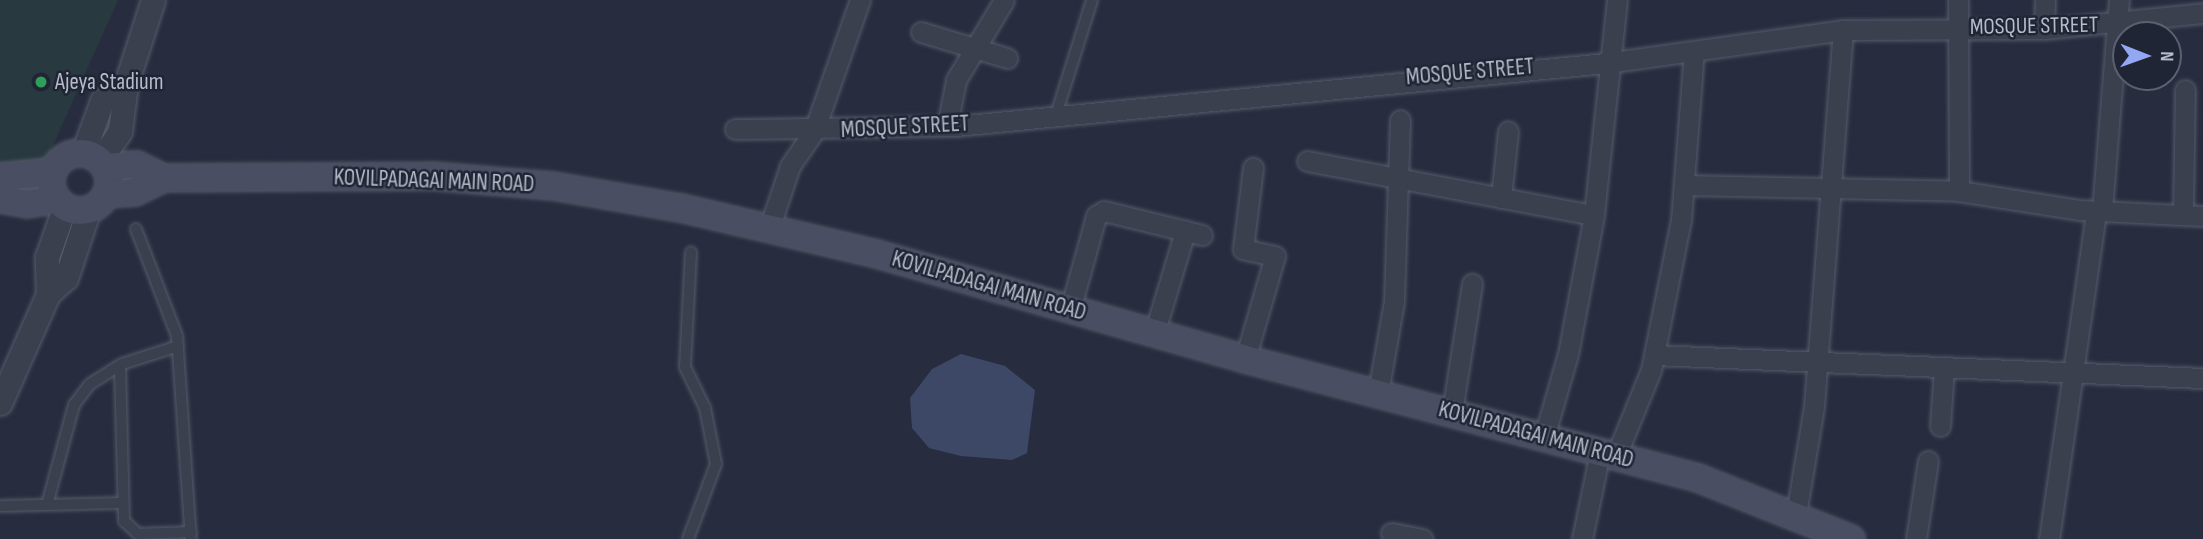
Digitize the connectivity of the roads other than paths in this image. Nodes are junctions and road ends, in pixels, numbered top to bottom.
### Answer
1 (153, 0) edge
2 (860, 0) edge
3 (1003, 0) edge
4 (1092, 0) edge
5 (1616, 0) edge
6 (1958, 0) edge
7 (2045, 0) edge
8 (2119, 0) edge
9 (2203, 13) edge
10 (2119, 21) edge
11 (2142, 21) edge
12 (2112, 24) edge
13 (1957, 27) junction
14 (2045, 29) junction
15 (1843, 30) junction
16 (921, 32) dead end
17 (1694, 51) junction
18 (974, 53) junction
19 (1007, 58) dead end
20 (1606, 63) junction
21 (2112, 89) edge
22 (2185, 90) dead end
23 (1056, 115) junction
24 (1400, 120) dead end
25 (947, 126) junction
26 (735, 129) dead end
27 (814, 131) junction
28 (1507, 131) dead end
29 (96, 160) junction
30 (1307, 162) dead end
31 (1253, 168) dead end
32 (53, 172) junction
33 (0, 177) edge
34 (164, 178) junction
35 (1401, 178) junction
36 (1684, 185) junction
37 (1831, 190) junction
38 (1959, 191) junction
39 (1501, 198) junction
40 (0, 199) edge
41 (79, 202) junction
42 (2099, 211) junction
43 (2193, 214) edge
44 (1594, 215) junction
45 (136, 229) dead end
46 (769, 229) junction
47 (691, 252) dead end
48 (1472, 285) dead end
49 (1070, 310) junction
50 (1154, 334) junction
51 (178, 346) junction
52 (1654, 355) junction
53 (1244, 359) junction
54 (120, 366) junction
55 (1816, 366) junction
56 (1944, 369) junction
57 (2071, 373) junction
58 (2203, 378) edge
59 (1378, 393) junction
60 (0, 403) edge
61 (1452, 412) junction
62 (1940, 426) dead end
63 (1544, 437) junction
64 (1608, 454) junction
65 (1928, 461) dead end
66 (122, 503) junction
67 (47, 505) junction
68 (0, 506) edge
69 (1796, 514) junction
70 (1391, 533) dead end
71 (191, 536) edge
72 (688, 539) edge
73 (1422, 539) edge
74 (1582, 539) edge
75 (1851, 539) edge
76 (1916, 539) edge
77 (2049, 539) edge

1 - 29 street
2 - 27 street
3 - 18 street
4 - 23 lane
5 - 20 street
6 - 13 street
7 - 14 street
8 - 10 street
9 - 11 street, MOSQUE STREET
12 - 14 street, MOSQUE STREET
13 - 14 street, MOSQUE STREET
13 - 15 street, MOSQUE STREET
13 - 38 street
15 - 17 street, MOSQUE STREET
15 - 37 street
16 - 18 street
17 - 20 street, MOSQUE STREET
17 - 36 street
18 - 19 street
18 - 25 street
20 - 23 street, MOSQUE STREET
20 - 44 street
21 - 42 street
22 - 43 street
23 - 25 street, MOSQUE STREET
24 - 35 street
25 - 27 street, MOSQUE STREET
26 - 27 street, MOSQUE STREET
27 - 46 street
28 - 39 street
29 - 32 main road
29 - 34 main road, KOVILPADAGAI MAIN ROAD
29 - 41 main road
30 - 35 street
31 - 53 street
32 - 33 main road
32 - 41 main road
34 - 41 main road
34 - 46 main road, KOVILPADAGAI MAIN ROAD
35 - 39 street
35 - 59 street
36 - 37 street
36 - 52 street
37 - 38 street
37 - 55 street
38 - 42 street
39 - 44 street
40 - 41 main road
41 - 60 street
42 - 43 street
42 - 57 street
44 - 63 street
45 - 51 lane
46 - 49 main road, KOVILPADAGAI MAIN ROAD
47 - 72 lane
48 - 61 street
49 - 50 main road, KOVILPADAGAI MAIN ROAD
49 - 50 street
50 - 53 main road, KOVILPADAGAI MAIN ROAD
51 - 54 lane
51 - 71 lane
52 - 55 street
52 - 64 street
53 - 59 main road, KOVILPADAGAI MAIN ROAD
54 - 66 lane
54 - 67 lane
55 - 56 street
55 - 69 street
56 - 57 street
56 - 62 street
57 - 58 street
57 - 77 street
59 - 61 main road, KOVILPADAGAI MAIN ROAD
61 - 63 main road, KOVILPADAGAI MAIN ROAD
63 - 64 main road, KOVILPADAGAI MAIN ROAD
64 - 69 main road, KOVILPADAGAI MAIN ROAD
64 - 74 street
65 - 76 street
66 - 67 lane
66 - 71 lane
67 - 68 lane
69 - 75 main road, KOVILPADAGAI MAIN ROAD
70 - 73 street

